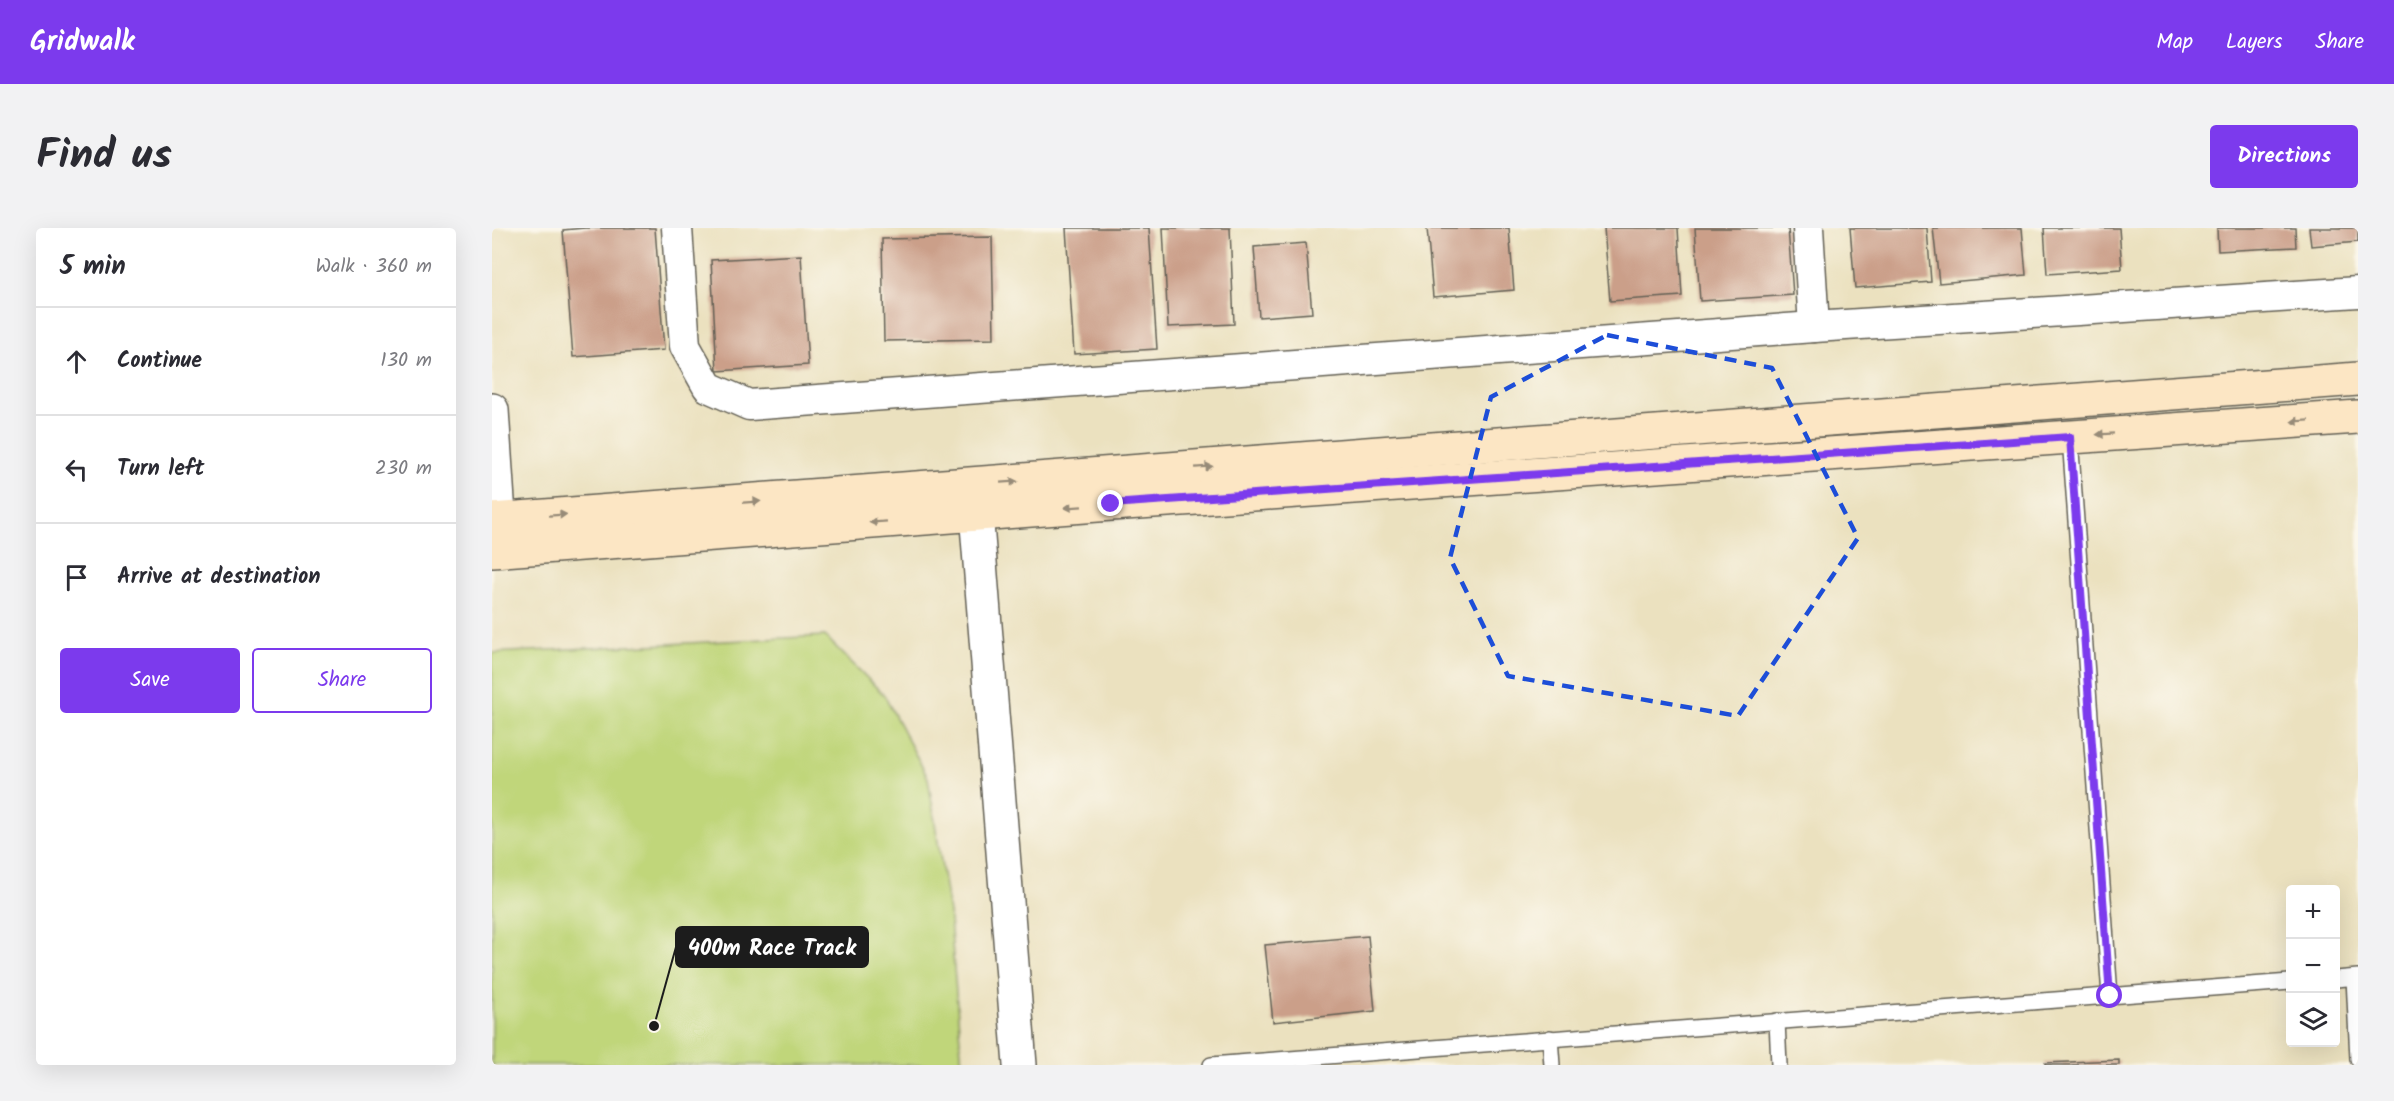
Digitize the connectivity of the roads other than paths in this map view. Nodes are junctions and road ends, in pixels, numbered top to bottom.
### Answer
1 (677, 228) edge
2 (1808, 228) edge
3 (2358, 292) edge
4 (1814, 327) junction
5 (2358, 379) edge
6 (492, 410) edge
7 (2358, 417) edge
8 (2070, 437) junction
9 (975, 499) junction
10 (496, 535) edge
11 (2356, 977) edge
12 (2340, 979) edge
13 (2286, 982) edge
14 (2110, 996) junction
15 (1777, 1021) junction
16 (1550, 1038) junction
17 (2358, 1059) edge
18 (1020, 1065) edge
19 (1211, 1065) edge
20 (1552, 1065) edge
21 (1779, 1065) edge

1 - 4 street
2 - 4 street
3 - 4 street
9 -> 5 main road
6 - 10 street
7 -> 8 main road
8 -> 9 main road
8 - 14 lane
9 - 10 main road
9 - 18 street
11 - 12 lane
11 - 17 lane
13 - 14 lane
14 - 15 lane
15 - 16 lane
15 - 21 lane
16 - 19 lane
16 - 20 lane

